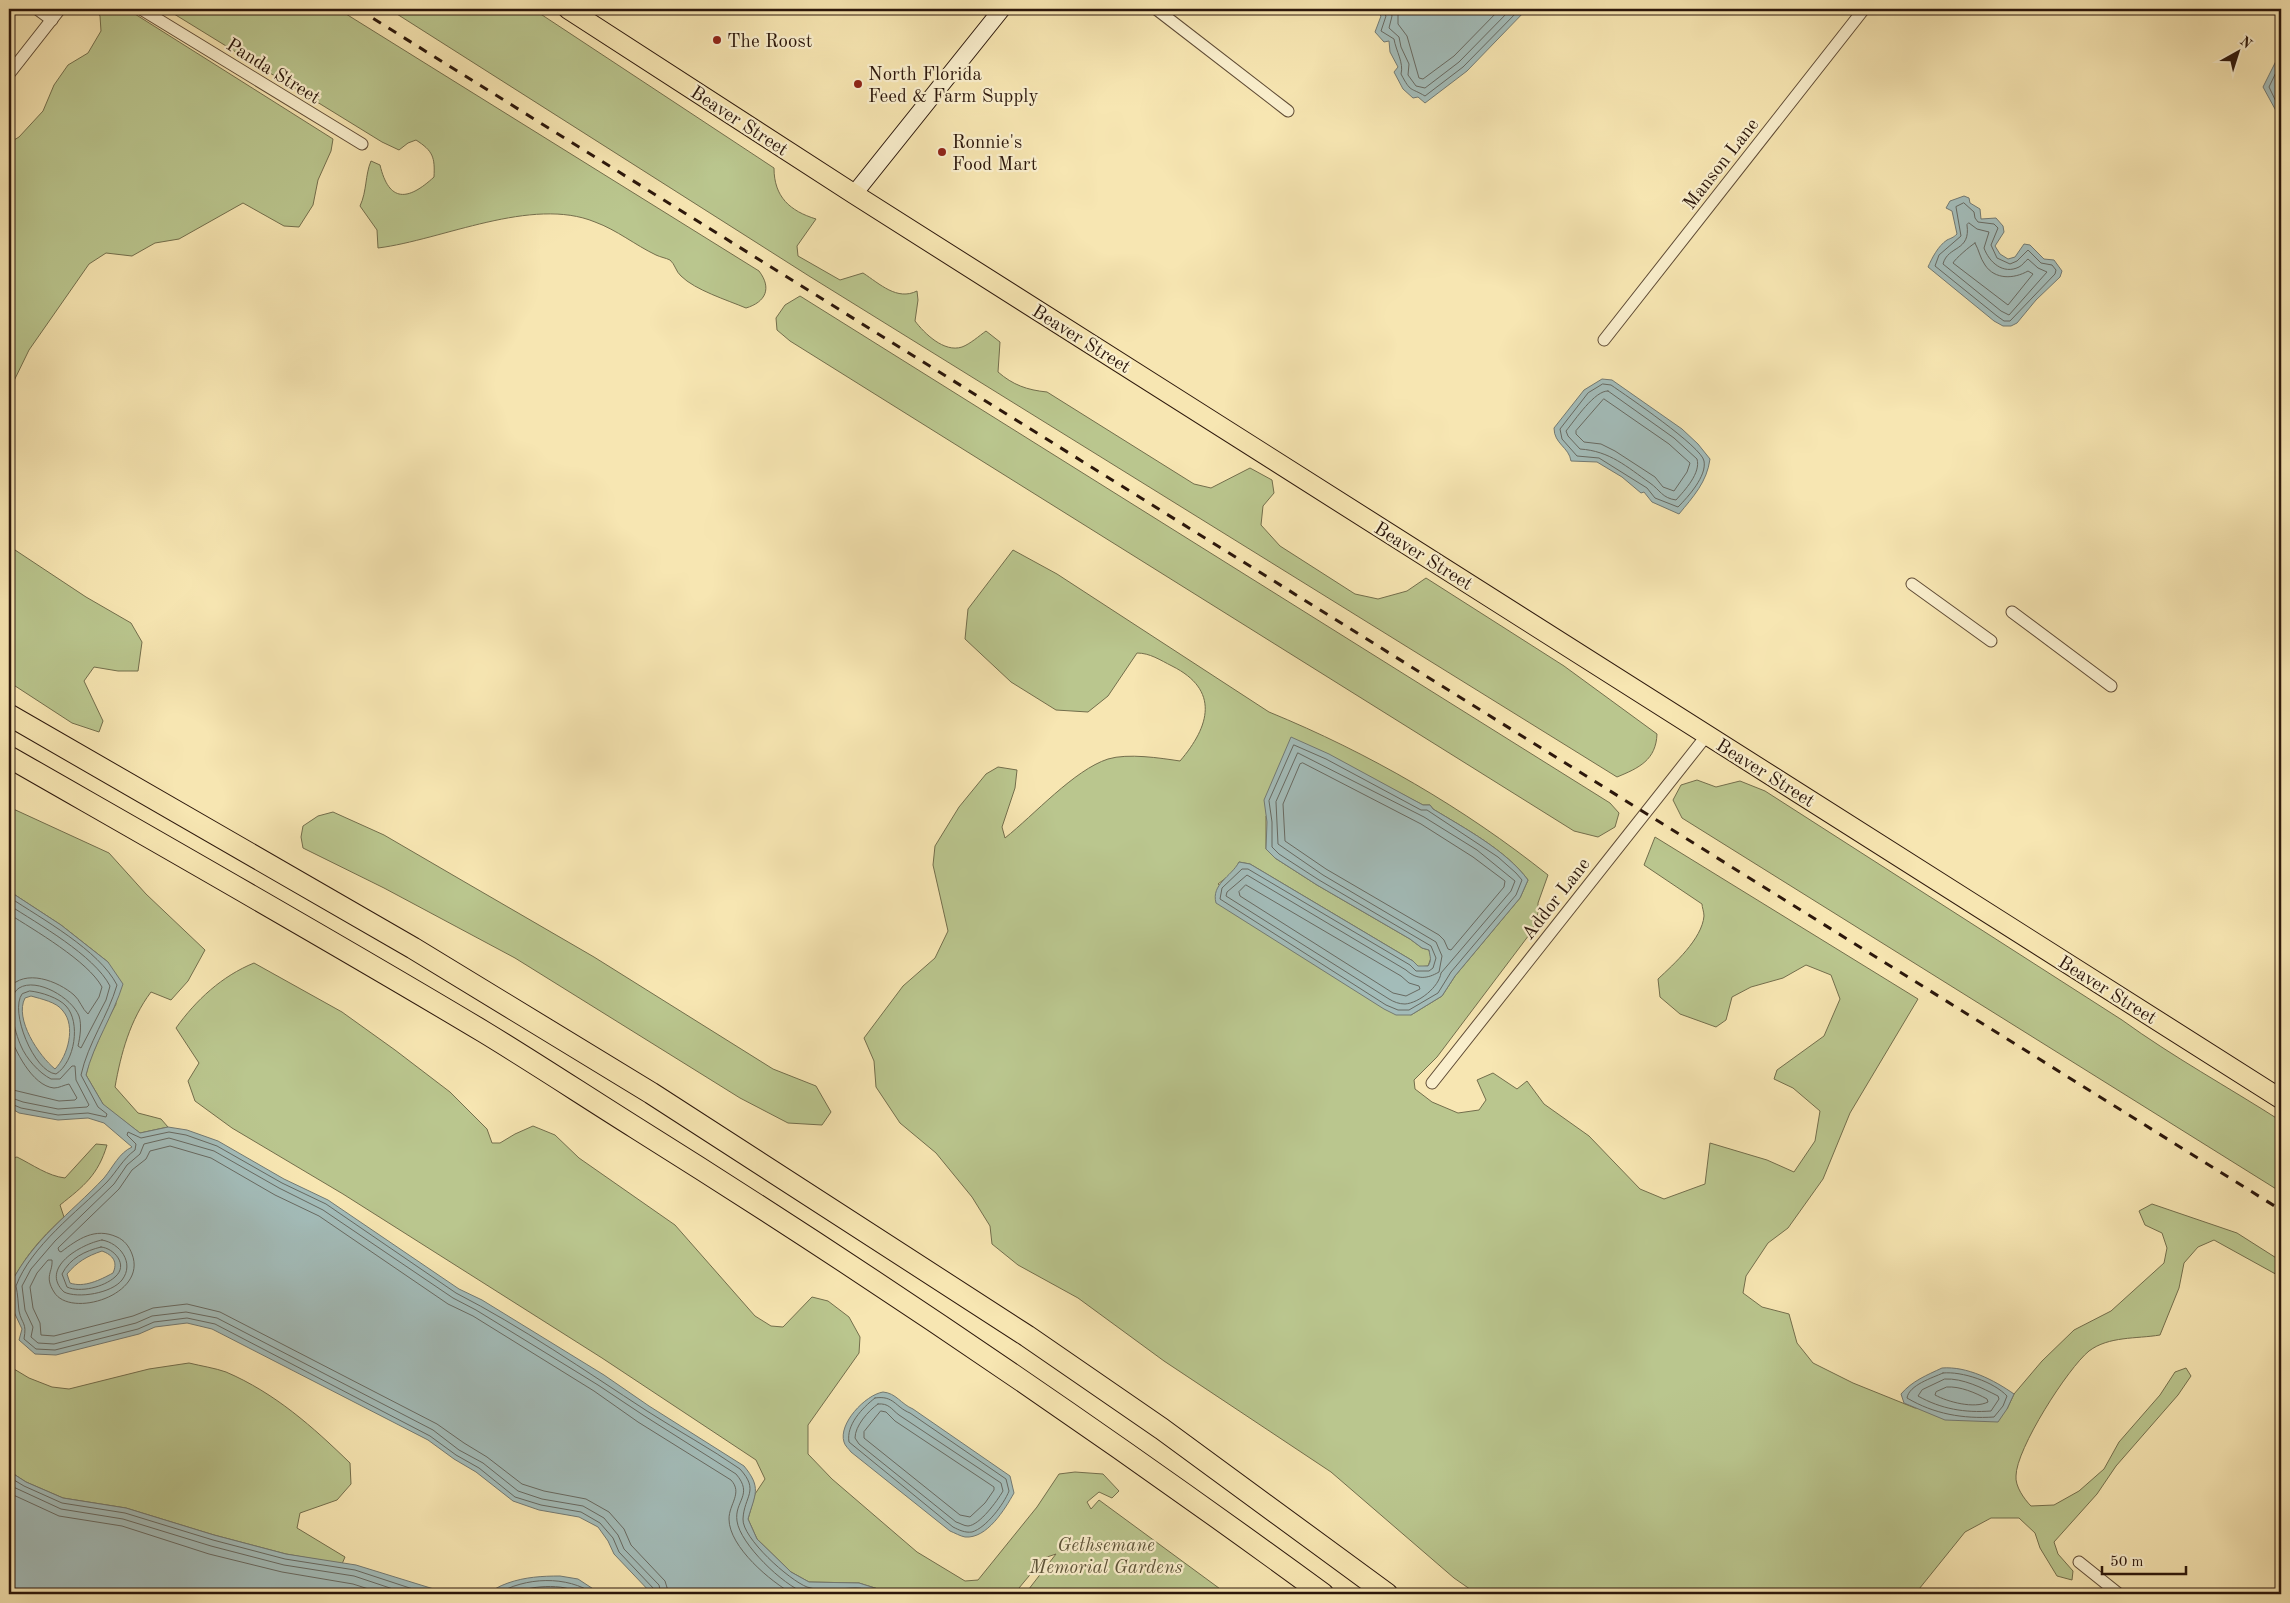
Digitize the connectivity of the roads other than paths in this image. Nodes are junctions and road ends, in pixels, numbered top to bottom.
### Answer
1 (38, 9) edge
2 (60, 9) edge
3 (142, 9) edge
4 (568, 9) edge
5 (1002, 9) edge
6 (1156, 9) edge
7 (1864, 9) edge
8 (52, 20) junction
9 (9, 74) edge
10 (1288, 111) dead end
11 (362, 144) dead end
12 (854, 194) junction
13 (1604, 340) dead end
14 (1912, 584) dead end
15 (2012, 612) dead end
16 (1991, 641) dead end
17 (2111, 686) dead end
18 (9, 715) edge
19 (1707, 735) junction
20 (9, 757) edge
21 (1432, 1083) dead end
22 (2281, 1099) edge
23 (2079, 1562) dead end
24 (1323, 1594) edge
25 (1386, 1594) edge
26 (2119, 1594) edge

1 - 8 street
2 - 8 street
3 - 11 street, Panda Street
4 - 12 main road, Beaver Street
5 - 12 street
6 - 10 street
7 - 13 street, Manson Lane
8 - 9 street
12 - 19 main road, Beaver Street
14 - 16 street
15 - 17 street
18 - 25 highway
19 - 21 street, Addor Lane
19 - 22 main road, Beaver Street
20 - 24 highway
23 - 26 street

